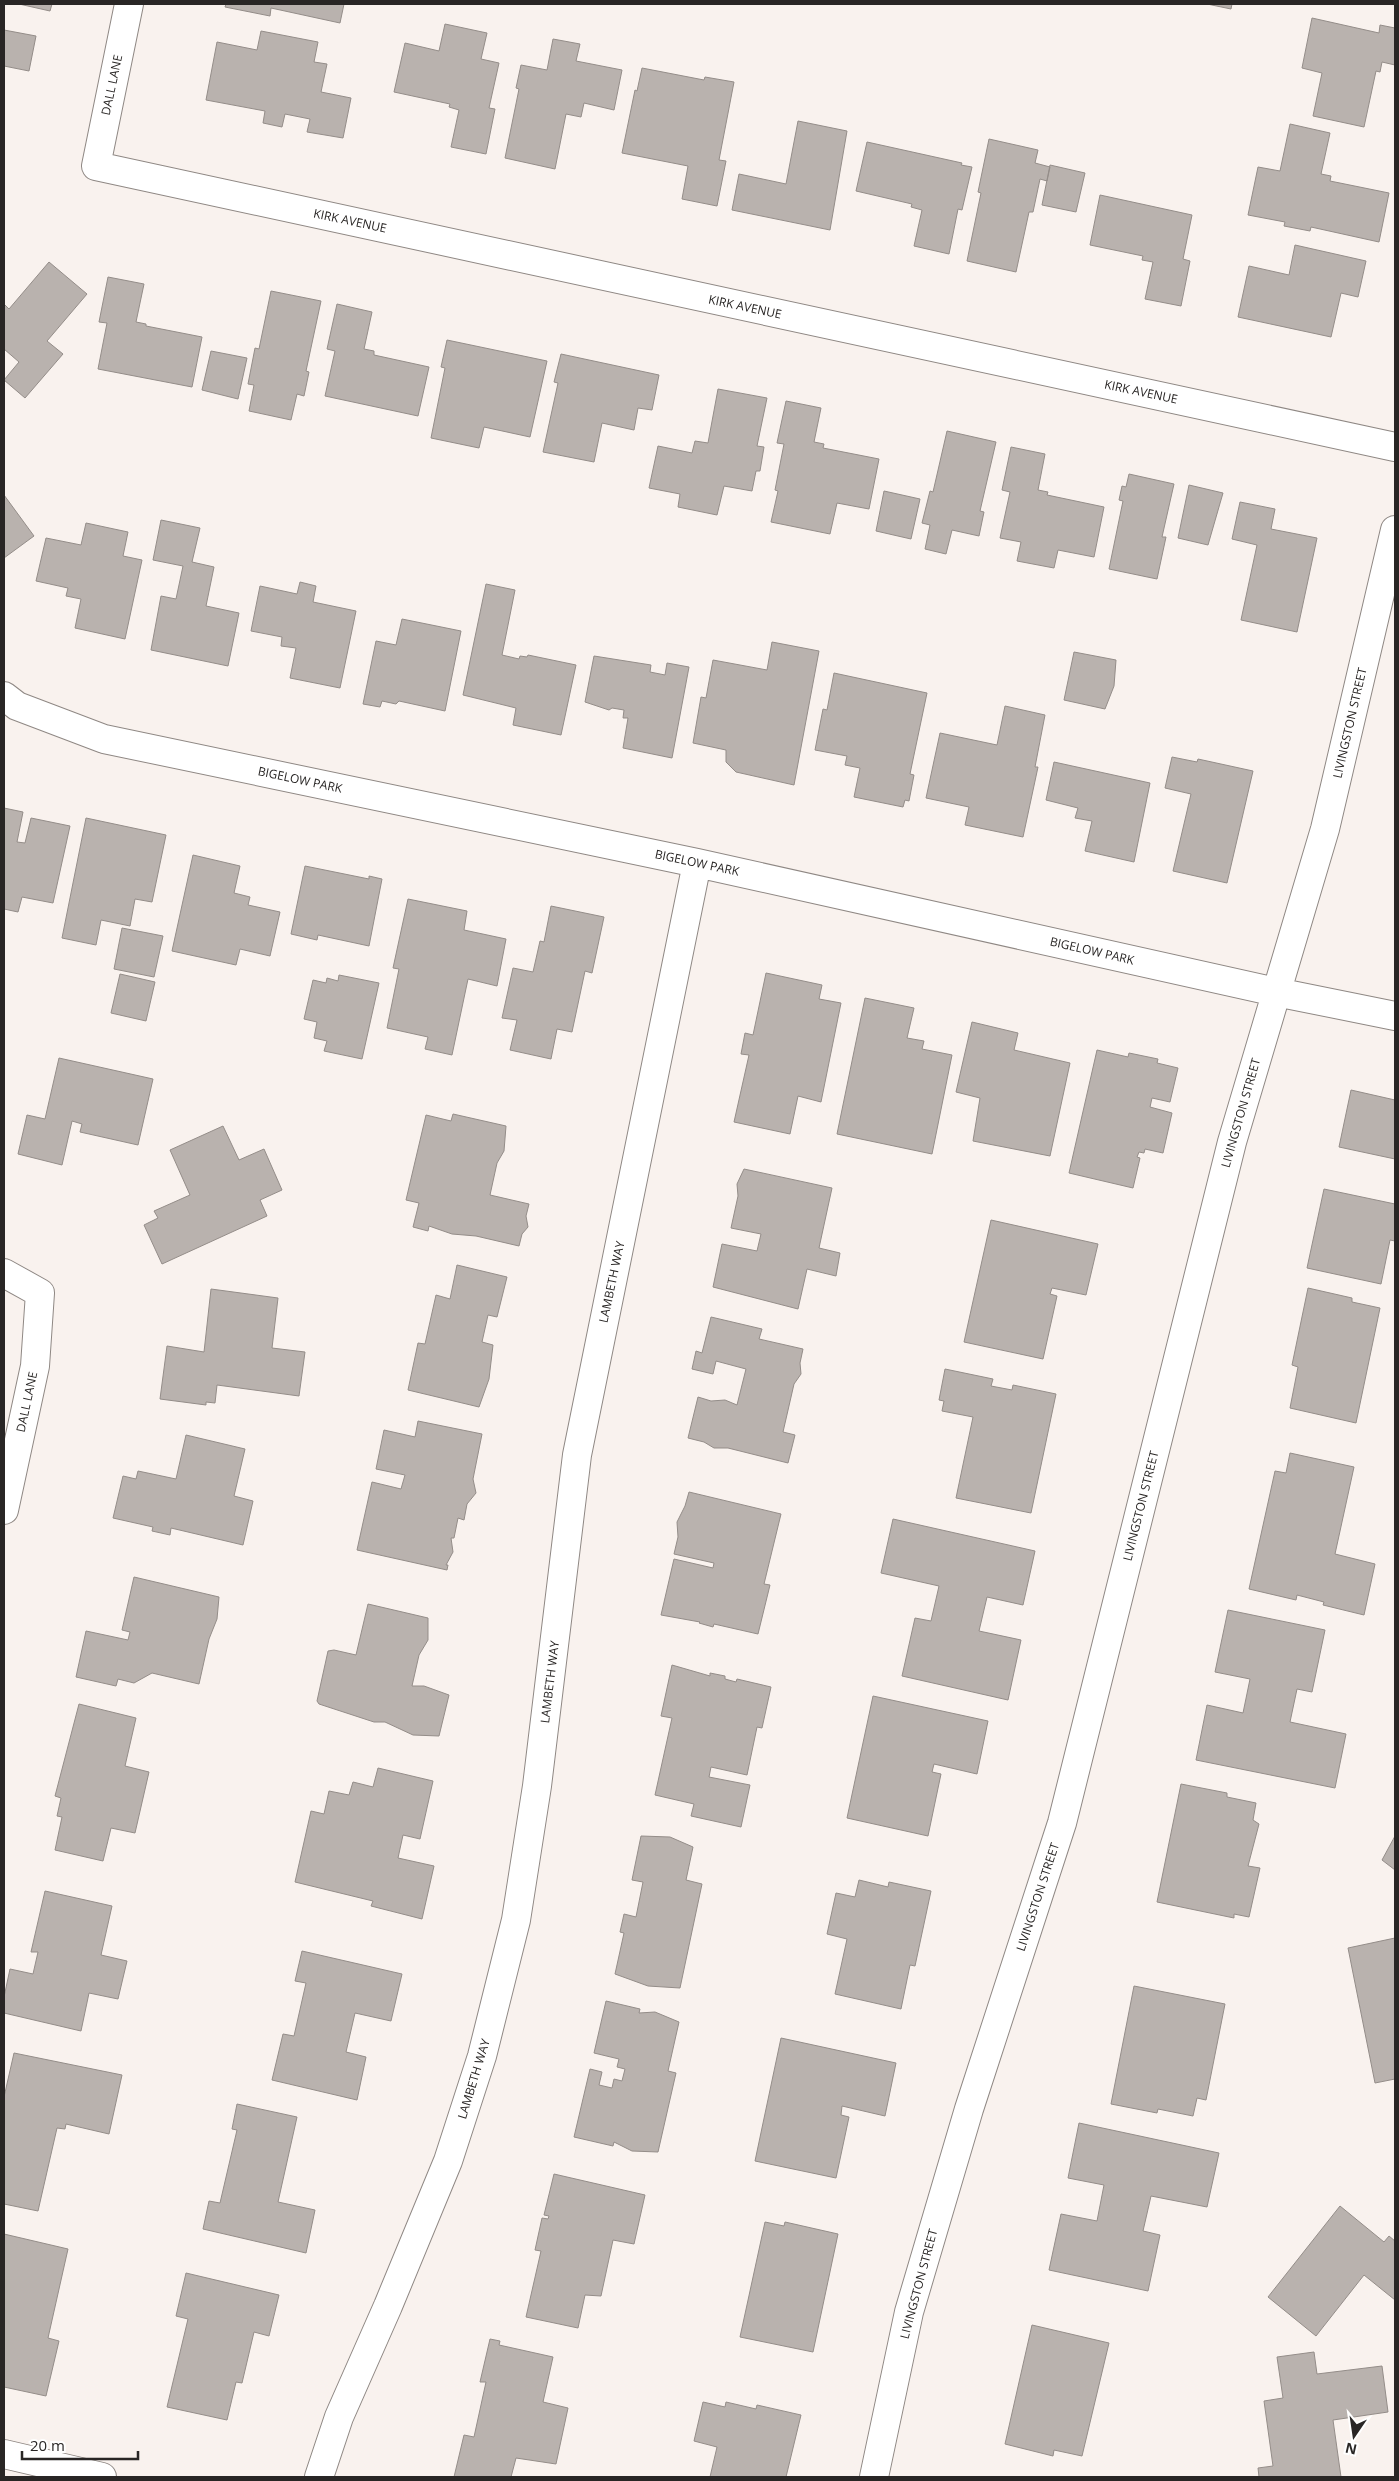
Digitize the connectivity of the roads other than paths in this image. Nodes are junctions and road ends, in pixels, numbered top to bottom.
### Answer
1 (129, 4) edge
2 (96, 166) joint
3 (1395, 447) edge
4 (1395, 530) edge
5 (4, 696) edge
6 (697, 863) junction
7 (1276, 992) junction
8 (1395, 1016) edge
9 (4, 1272) edge
10 (4, 1510) edge
11 (4, 2454) edge
12 (102, 2477) edge
13 (319, 2477) edge
14 (874, 2477) edge

1 - 2 street, DALL LANE
2 - 3 street, KIRK AVENUE
4 - 7 street, LIVINGSTON STREET
5 - 6 street, BIGELOW PARK
6 - 7 street, BIGELOW PARK
6 - 13 street, LAMBETH WAY
7 - 8 street, BIGELOW PARK
7 - 14 street, LIVINGSTON STREET
9 - 10 street, DALL LANE
11 - 12 street

